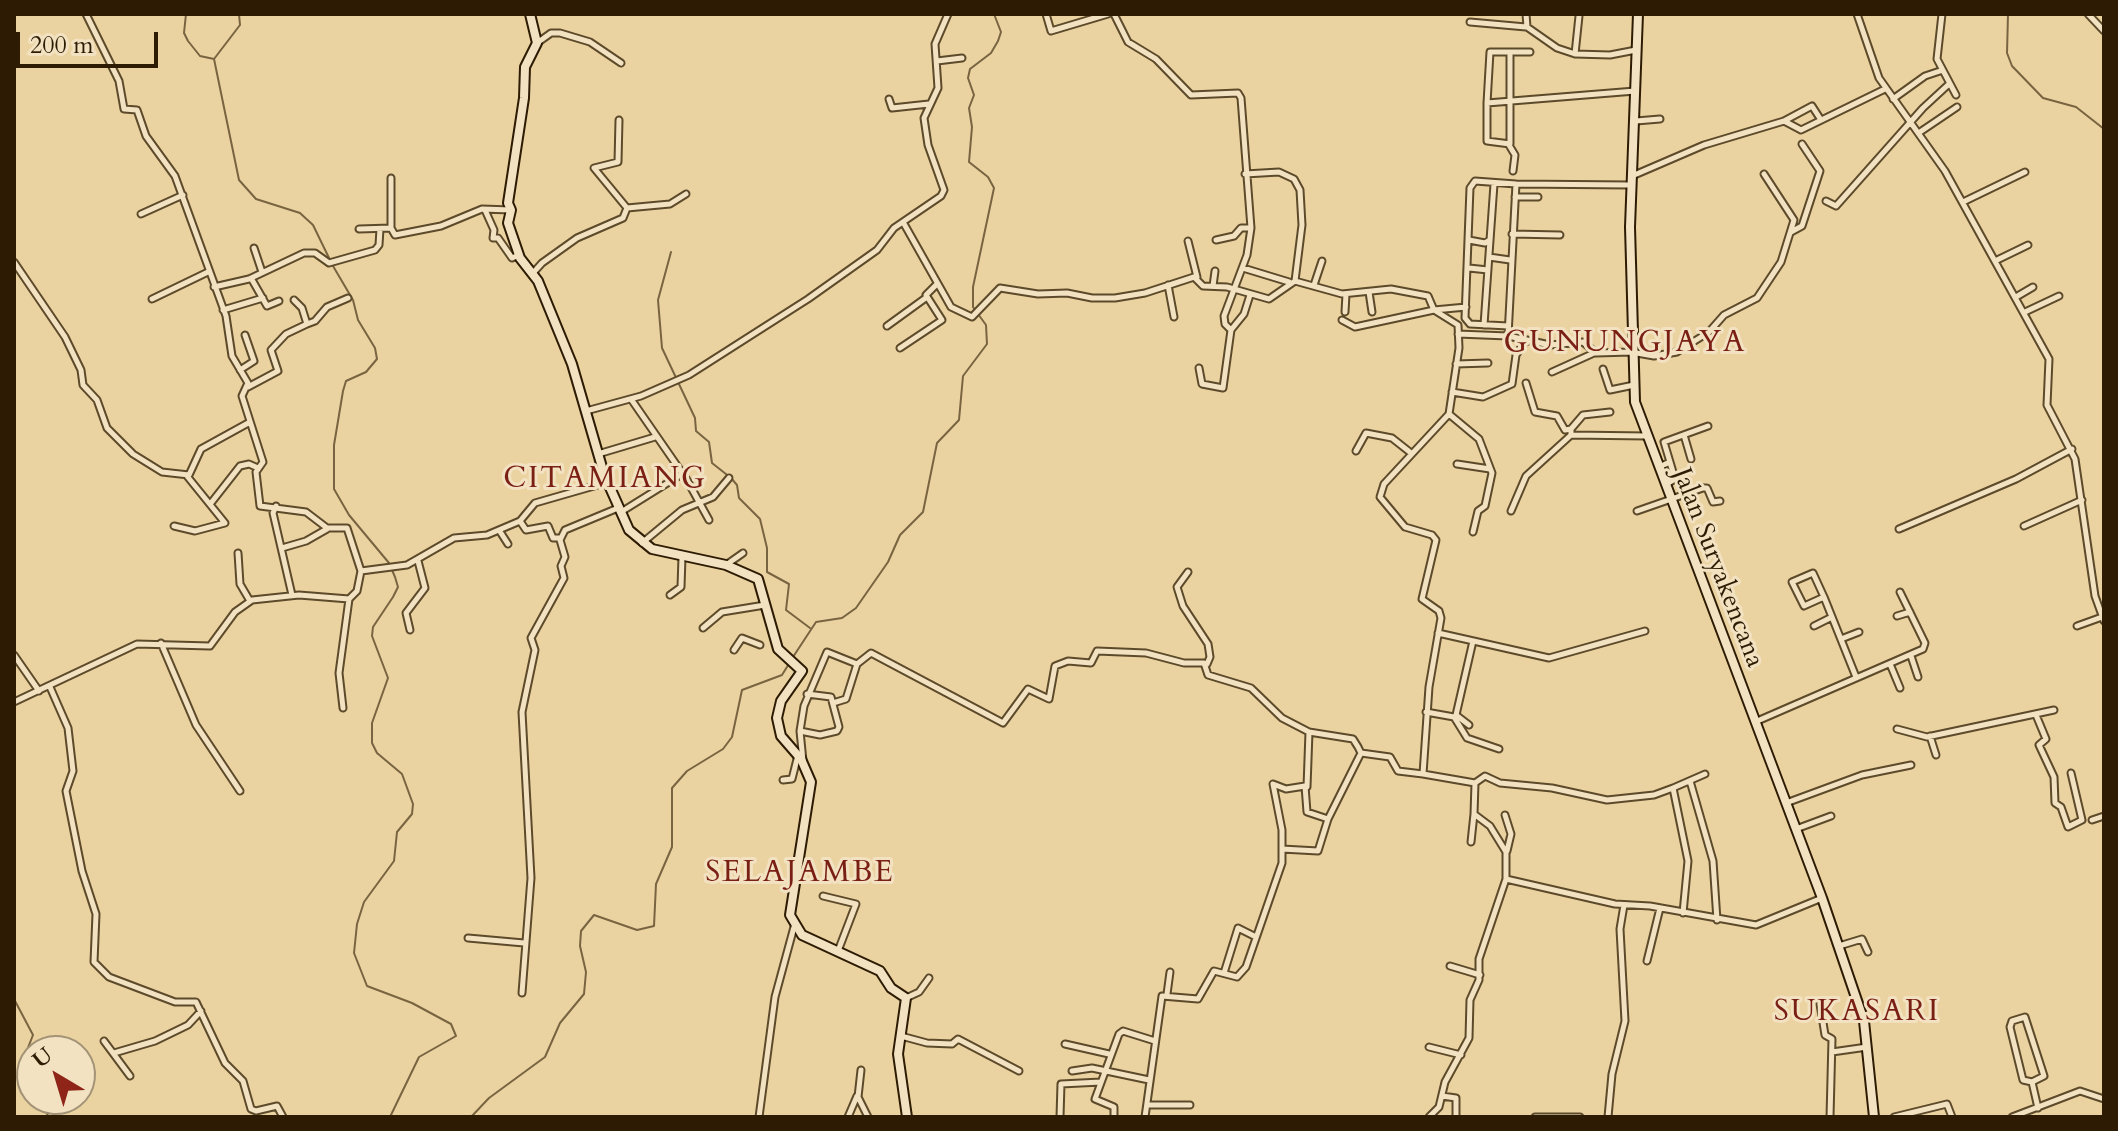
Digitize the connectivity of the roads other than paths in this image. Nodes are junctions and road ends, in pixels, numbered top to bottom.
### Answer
1 (86, 14) edge
2 (530, 14) edge
3 (948, 14) edge
4 (1046, 14) edge
5 (1111, 14) edge
6 (1526, 14) edge
7 (1638, 14) edge
8 (1857, 14) edge
9 (1942, 14) edge
10 (2088, 14) edge
11 (1579, 16) dead end
12 (1470, 22) dead end
13 (1527, 27) junction
14 (2104, 31) edge
15 (537, 43) junction
16 (1637, 50) junction
17 (1530, 52) dead end
18 (1510, 54) junction
19 (1575, 54) junction
20 (962, 58) dead end
21 (937, 61) junction
22 (621, 63) dead end
23 (1940, 71) junction
24 (1949, 84) junction
25 (1885, 89) junction
26 (1636, 91) junction
27 (1956, 95) dead end
28 (889, 99) dead end
29 (1893, 99) junction
30 (1510, 101) junction
31 (1487, 103) junction
32 (930, 104) junction
33 (1957, 107) dead end
34 (1660, 119) dead end
35 (619, 120) dead end
36 (1821, 120) junction
37 (1636, 121) junction
38 (1784, 121) junction
39 (1911, 122) junction
40 (1920, 132) junction
41 (1802, 144) dead end
42 (1509, 145) junction
43 (1513, 171) dead end
44 (2025, 172) dead end
45 (1245, 174) junction
46 (1764, 174) dead end
47 (391, 178) dead end
48 (1631, 181) junction
49 (1494, 184) junction
50 (1516, 184) junction
51 (686, 194) dead end
52 (183, 195) junction
53 (1515, 197) junction
54 (1538, 197) dead end
55 (1826, 201) dead end
56 (1963, 202) junction
57 (627, 208) junction
58 (485, 209) junction
59 (511, 210) junction
60 (141, 214) dead end
61 (903, 222) junction
62 (391, 228) junction
63 (1251, 228) junction
64 (359, 229) dead end
65 (380, 229) junction
66 (1790, 232) junction
67 (1512, 234) junction
68 (1560, 235) dead end
69 (1491, 239) junction
70 (1216, 240) dead end
71 (1469, 240) junction
72 (1188, 241) dead end
73 (2028, 245) dead end
74 (254, 248) dead end
75 (519, 255) junction
76 (1489, 257) junction
77 (1510, 260) junction
78 (1322, 261) dead end
79 (1995, 261) junction
80 (14, 262) edge
81 (1243, 268) junction
82 (1469, 268) junction
83 (1488, 270) junction
84 (1215, 271) dead end
85 (208, 272) junction
86 (262, 272) junction
87 (532, 274) junction
88 (1197, 277) junction
89 (251, 278) junction
90 (1293, 282) junction
91 (937, 284) junction
92 (1168, 285) junction
93 (1314, 285) junction
94 (1213, 286) junction
95 (214, 287) junction
96 (2033, 287) dead end
97 (1234, 288) junction
98 (1369, 292) junction
99 (1346, 294) junction
100 (1250, 295) junction
101 (2059, 296) dead end
102 (927, 297) junction
103 (2016, 297) junction
104 (263, 298) junction
105 (348, 298) dead end
106 (152, 299) dead end
107 (294, 300) dead end
108 (279, 301) dead end
109 (1466, 307) junction
110 (223, 310) junction
111 (1434, 310) junction
112 (1345, 312) dead end
113 (1372, 312) dead end
114 (2025, 312) junction
115 (1174, 317) dead end
116 (1342, 320) dead end
117 (307, 324) junction
118 (1484, 325) junction
119 (887, 326) dead end
120 (1508, 326) junction
121 (1231, 330) junction
122 (1458, 334) junction
123 (245, 335) dead end
124 (1508, 336) junction
125 (1526, 340) junction
126 (900, 348) dead end
127 (1631, 352) junction
128 (1594, 353) junction
129 (1488, 363) dead end
130 (1456, 364) junction
131 (1199, 368) dead end
132 (1603, 369) dead end
133 (240, 370) junction
134 (1552, 372) dead end
135 (1526, 383) dead end
136 (1634, 385) junction
137 (248, 387) junction
138 (1452, 392) junction
139 (631, 399) junction
140 (586, 411) junction
141 (1610, 412) dead end
142 (1449, 414) junction
143 (250, 422) junction
144 (1708, 426) dead end
145 (1571, 432) junction
146 (1684, 435) junction
147 (1647, 436) junction
148 (655, 437) junction
149 (2072, 449) junction
150 (1356, 451) dead end
151 (1411, 453) junction
152 (598, 454) junction
153 (1691, 459) dead end
154 (1670, 462) junction
155 (1457, 464) dead end
156 (1658, 467) junction
157 (258, 468) junction
158 (1490, 469) junction
159 (682, 474) junction
160 (187, 475) junction
161 (729, 478) dead end
162 (608, 482) junction
163 (1667, 484) junction
164 (1672, 499) junction
165 (2082, 500) junction
166 (1720, 501) dead end
167 (211, 503) junction
168 (700, 504) junction
169 (276, 506) junction
170 (619, 510) junction
171 (1511, 511) dead end
172 (1637, 511) dead end
173 (709, 520) dead end
174 (520, 521) junction
175 (174, 526) dead end
176 (2024, 526) dead end
177 (327, 528) junction
178 (1899, 529) dead end
179 (499, 530) junction
180 (1473, 532) dead end
181 (562, 538) junction
182 (642, 543) junction
183 (508, 544) dead end
184 (282, 548) junction
185 (238, 553) dead end
186 (743, 553) dead end
187 (682, 557) junction
188 (418, 561) junction
189 (726, 565) junction
190 (361, 571) junction
191 (1188, 572) dead end
192 (1900, 592) dead end
193 (292, 595) junction
194 (670, 595) dead end
195 (1824, 597) junction
196 (349, 599) junction
197 (250, 601) junction
198 (765, 605) junction
199 (1910, 612) junction
200 (1897, 616) dead end
201 (1832, 617) junction
202 (2103, 619) edge
203 (1814, 626) dead end
204 (2077, 626) dead end
205 (703, 628) dead end
206 (410, 630) dead end
207 (1645, 631) dead end
208 (1859, 632) dead end
209 (1438, 633) junction
210 (1841, 639) junction
211 (1473, 641) junction
212 (161, 643) junction
213 (760, 645) dead end
214 (734, 650) dead end
215 (14, 655) edge
216 (1911, 656) junction
217 (857, 664) junction
218 (1207, 664) junction
219 (1890, 664) junction
220 (1856, 677) junction
221 (1918, 677) dead end
222 (50, 687) junction
223 (1900, 688) dead end
224 (39, 691) junction
225 (807, 694) junction
226 (14, 702) edge
227 (833, 703) junction
228 (343, 708) dead end
229 (2054, 710) dead end
230 (1426, 712) junction
231 (2036, 715) junction
232 (1754, 722) junction
233 (1469, 725) dead end
234 (1897, 729) dead end
235 (800, 731) junction
236 (1309, 732) junction
237 (1930, 736) junction
238 (1499, 749) dead end
239 (1361, 753) junction
240 (1936, 755) dead end
241 (800, 758) junction
242 (1911, 765) dead end
243 (2071, 773) dead end
244 (1423, 774) junction
245 (1705, 774) dead end
246 (783, 780) dead end
247 (1690, 781) junction
248 (1475, 783) junction
249 (1673, 788) junction
250 (1307, 789) junction
251 (240, 791) dead end
252 (1785, 804) junction
253 (1474, 814) junction
254 (1505, 815) dead end
255 (1831, 816) dead end
256 (2104, 816) edge
257 (1328, 819) junction
258 (2092, 820) dead end
259 (1795, 829) junction
260 (1471, 842) dead end
261 (1282, 849) junction
262 (1506, 852) junction
263 (1506, 879) junction
264 (823, 896) dead end
265 (1822, 898) junction
266 (1624, 905) junction
267 (1660, 908) junction
268 (1683, 913) junction
269 (1717, 920) junction
270 (794, 927) junction
271 (1256, 937) junction
272 (468, 938) dead end
273 (524, 943) junction
274 (1838, 947) junction
275 (838, 951) junction
276 (1868, 952) dead end
277 (1647, 961) dead end
278 (1450, 966) dead end
279 (1170, 972) dead end
280 (1224, 973) junction
281 (1480, 975) junction
282 (929, 978) dead end
283 (522, 993) dead end
284 (1167, 994) junction
285 (906, 998) junction
286 (1820, 1004) dead end
287 (201, 1011) junction
288 (900, 1036) junction
289 (104, 1041) dead end
290 (1155, 1041) junction
291 (1065, 1044) dead end
292 (1429, 1047) dead end
293 (1868, 1047) junction
294 (1832, 1052) junction
295 (114, 1053) junction
296 (1109, 1054) junction
297 (1461, 1055) junction
298 (861, 1070) dead end
299 (1019, 1071) dead end
300 (1072, 1071) dead end
301 (1104, 1071) junction
302 (130, 1076) dead end
303 (1149, 1080) junction
304 (1101, 1082) junction
305 (2032, 1082) junction
306 (858, 1095) junction
307 (1442, 1096) junction
308 (2104, 1099) edge
309 (1148, 1105) junction
310 (1190, 1105) dead end
311 (2038, 1108) junction
312 (255, 1111) junction
313 (2022, 1115) edge
314 (757, 1116) edge
315 (248, 1117) edge
316 (283, 1117) edge
317 (848, 1117) edge
318 (868, 1117) edge
319 (907, 1117) edge
320 (1060, 1117) edge
321 (1114, 1117) edge
322 (1145, 1117) edge
323 (1429, 1117) edge
324 (1456, 1117) edge
325 (1535, 1117) edge
326 (1580, 1117) edge
327 (1608, 1117) edge
328 (1830, 1117) edge
329 (1874, 1117) edge
330 (1894, 1117) edge
331 (1952, 1117) edge
332 (2012, 1117) edge

1 - 52 street
2 - 15 street
3 - 21 street
4 - 5 street
5 - 45 street
6 - 13 street
7 - 16 street, Jalan Suryakencana
8 - 25 street
9 - 23 street
10 - 14 street
11 - 19 street
12 - 13 street
13 - 19 street
15 - 22 street
15 - 59 street
16 - 19 street
16 - 26 street, Jalan Suryakencana
17 - 18 street
18 - 30 street
18 - 31 street
20 - 21 street
21 - 32 street
23 - 24 street
23 - 29 street
24 - 27 street
24 - 39 street
25 - 29 street
25 - 36 street
26 - 30 street
26 - 37 street, Jalan Suryakencana
28 - 32 street
29 - 39 street
30 - 31 street
30 - 42 street
31 - 42 street
32 - 61 street
33 - 40 street
34 - 37 street
35 - 57 street
36 - 38 street
36 - 38 street
37 - 48 street, Jalan Suryakencana
38 - 48 street
39 - 40 street
39 - 55 street
40 - 56 street
41 - 66 street
42 - 43 street
44 - 56 street
45 - 63 street
45 - 90 street
46 - 66 street
47 - 62 street
48 - 50 street
48 - 127 street, Jalan Suryakencana
49 - 50 street
49 - 69 street
49 - 71 street
50 - 53 street
51 - 57 street
52 - 60 street
52 - 85 street
53 - 54 street
53 - 67 street
56 - 79 street
57 - 87 street
58 - 59 street
58 - 62 street
58 - 75 street
59 - 75 street
61 - 91 street
61 - 139 street
62 - 65 street
63 - 70 street
63 - 81 street
64 - 65 street
65 - 86 street
66 - 127 street
67 - 68 street
67 - 77 street
69 - 71 street
69 - 76 street
71 - 82 street
72 - 88 street
73 - 79 street
74 - 86 street
75 - 87 street
76 - 77 street
76 - 83 street
77 - 120 street
78 - 93 street
79 - 103 street
80 - 160 street
81 - 90 street
81 - 97 street
82 - 83 street
82 - 109 street
83 - 118 street
84 - 94 street
85 - 95 street
85 - 106 street
86 - 89 street
87 - 140 street
88 - 92 street
88 - 94 street
89 - 95 street
89 - 104 street
90 - 93 street
90 - 100 street
91 - 92 street
91 - 102 street
92 - 115 street
93 - 99 street
94 - 97 street
95 - 110 street
96 - 103 street
97 - 100 street
97 - 121 street
98 - 99 street
98 - 111 street
98 - 113 street
99 - 112 street
100 - 121 street
101 - 114 street
102 - 119 street
102 - 126 street
103 - 114 street
104 - 108 street
104 - 110 street
105 - 117 street
107 - 117 street
109 - 111 street
109 - 118 street
110 - 133 street
111 - 116 street
111 - 122 street
114 - 149 street
117 - 137 street
118 - 120 street
120 - 124 street
121 - 131 street
122 - 124 street
122 - 130 street
123 - 133 street
124 - 125 street
125 - 128 street
125 - 138 street
127 - 128 street
127 - 136 street, Jalan Suryakencana
128 - 134 street
129 - 130 street
130 - 138 street
132 - 136 street
133 - 137 street
135 - 145 street
136 - 147 street, Jalan Suryakencana
137 - 143 street
138 - 142 street
139 - 140 street
139 - 148 street
140 - 152 street
141 - 145 street
142 - 151 street
142 - 158 street
143 - 157 street
143 - 160 street
144 - 146 street
145 - 147 street
145 - 171 street
146 - 153 street
146 - 154 street
147 - 156 street, Jalan Suryakencana
148 - 152 street
148 - 159 street
149 - 165 street
149 - 178 street
150 - 151 street
151 - 209 street
152 - 162 street
154 - 156 street
154 - 163 street
155 - 158 street
156 - 163 street, Jalan Suryakencana
157 - 167 street
157 - 169 street
158 - 180 street
159 - 168 street
159 - 170 street
160 - 167 street
161 - 168 street
162 - 170 street
162 - 174 street
163 - 164 street, Jalan Suryakencana
164 - 166 street
164 - 172 street
164 - 232 street, Jalan Suryakencana
165 - 176 street
165 - 202 street
167 - 175 street
168 - 173 street
168 - 182 street
169 - 177 street
169 - 184 street
170 - 181 street
170 - 182 street
174 - 179 street
174 - 181 street
177 - 184 street
177 - 190 street
179 - 183 street
179 - 188 street
181 - 273 street
182 - 187 street
184 - 193 street
185 - 197 street
186 - 189 street
187 - 189 street
187 - 194 street
188 - 190 street
188 - 206 street
189 - 198 street
190 - 196 street
191 - 218 street
192 - 199 street
193 - 196 street
193 - 197 street
195 - 195 street
195 - 201 street
196 - 228 street
197 - 212 street
198 - 205 street
198 - 241 street
199 - 200 street
199 - 216 street
201 - 203 street
201 - 210 street
202 - 204 street
207 - 211 street
208 - 210 street
209 - 211 street
209 - 230 street
210 - 220 street
211 - 233 street
212 - 222 street
212 - 251 street
213 - 214 street
215 - 224 street
216 - 219 street
216 - 221 street
217 - 218 street
217 - 225 street
217 - 227 street
218 - 236 street
219 - 220 street
219 - 223 street
220 - 232 street
222 - 224 street
222 - 287 street
224 - 226 street
225 - 227 street
225 - 235 street
227 - 235 street
229 - 231 street
230 - 238 street
230 - 244 street
231 - 237 street
231 - 243 street
232 - 252 street, Jalan Suryakencana
234 - 237 street
235 - 241 street
236 - 239 street
236 - 250 street
237 - 240 street
239 - 244 street
239 - 257 street
241 - 246 street
241 - 270 street
242 - 252 street
244 - 248 street
245 - 247 street
247 - 249 street
247 - 269 street
248 - 249 street
248 - 253 street
249 - 268 street
250 - 257 street
250 - 261 street
252 - 259 street, Jalan Suryakencana
253 - 260 street
253 - 262 street
254 - 262 street
255 - 259 street
256 - 258 street
257 - 261 street
259 - 265 street, Jalan Suryakencana
261 - 271 street
262 - 263 street
263 - 266 street
263 - 281 street
264 - 275 street
265 - 269 street
265 - 274 street, Jalan Suryakencana
266 - 267 street
266 - 327 street
267 - 268 street
267 - 277 street
268 - 269 street
270 - 275 street
270 - 314 street
271 - 280 street
271 - 280 street
272 - 273 street
273 - 283 street
274 - 276 street
274 - 293 street, Jalan Suryakencana
275 - 285 street
278 - 281 street
279 - 284 street
280 - 284 street
281 - 297 street
282 - 285 street
284 - 290 street
285 - 288 street
286 - 294 street
287 - 295 street
287 - 312 street
288 - 299 street
288 - 319 street
289 - 295 street
290 - 296 street
290 - 303 street
291 - 296 street
292 - 297 street
293 - 294 street
293 - 329 street, Jalan Suryakencana
294 - 328 street
295 - 302 street
296 - 301 street
297 - 307 street
298 - 306 street
300 - 301 street
301 - 303 street
301 - 304 street
303 - 309 street
304 - 320 street
304 - 321 street
305 - 305 street
305 - 311 street
306 - 317 street
306 - 318 street
307 - 323 street
307 - 324 street
308 - 311 street
309 - 310 street
309 - 322 street
311 - 313 street
312 - 315 street
312 - 316 street
313 - 332 street
325 - 326 street
330 - 331 street

